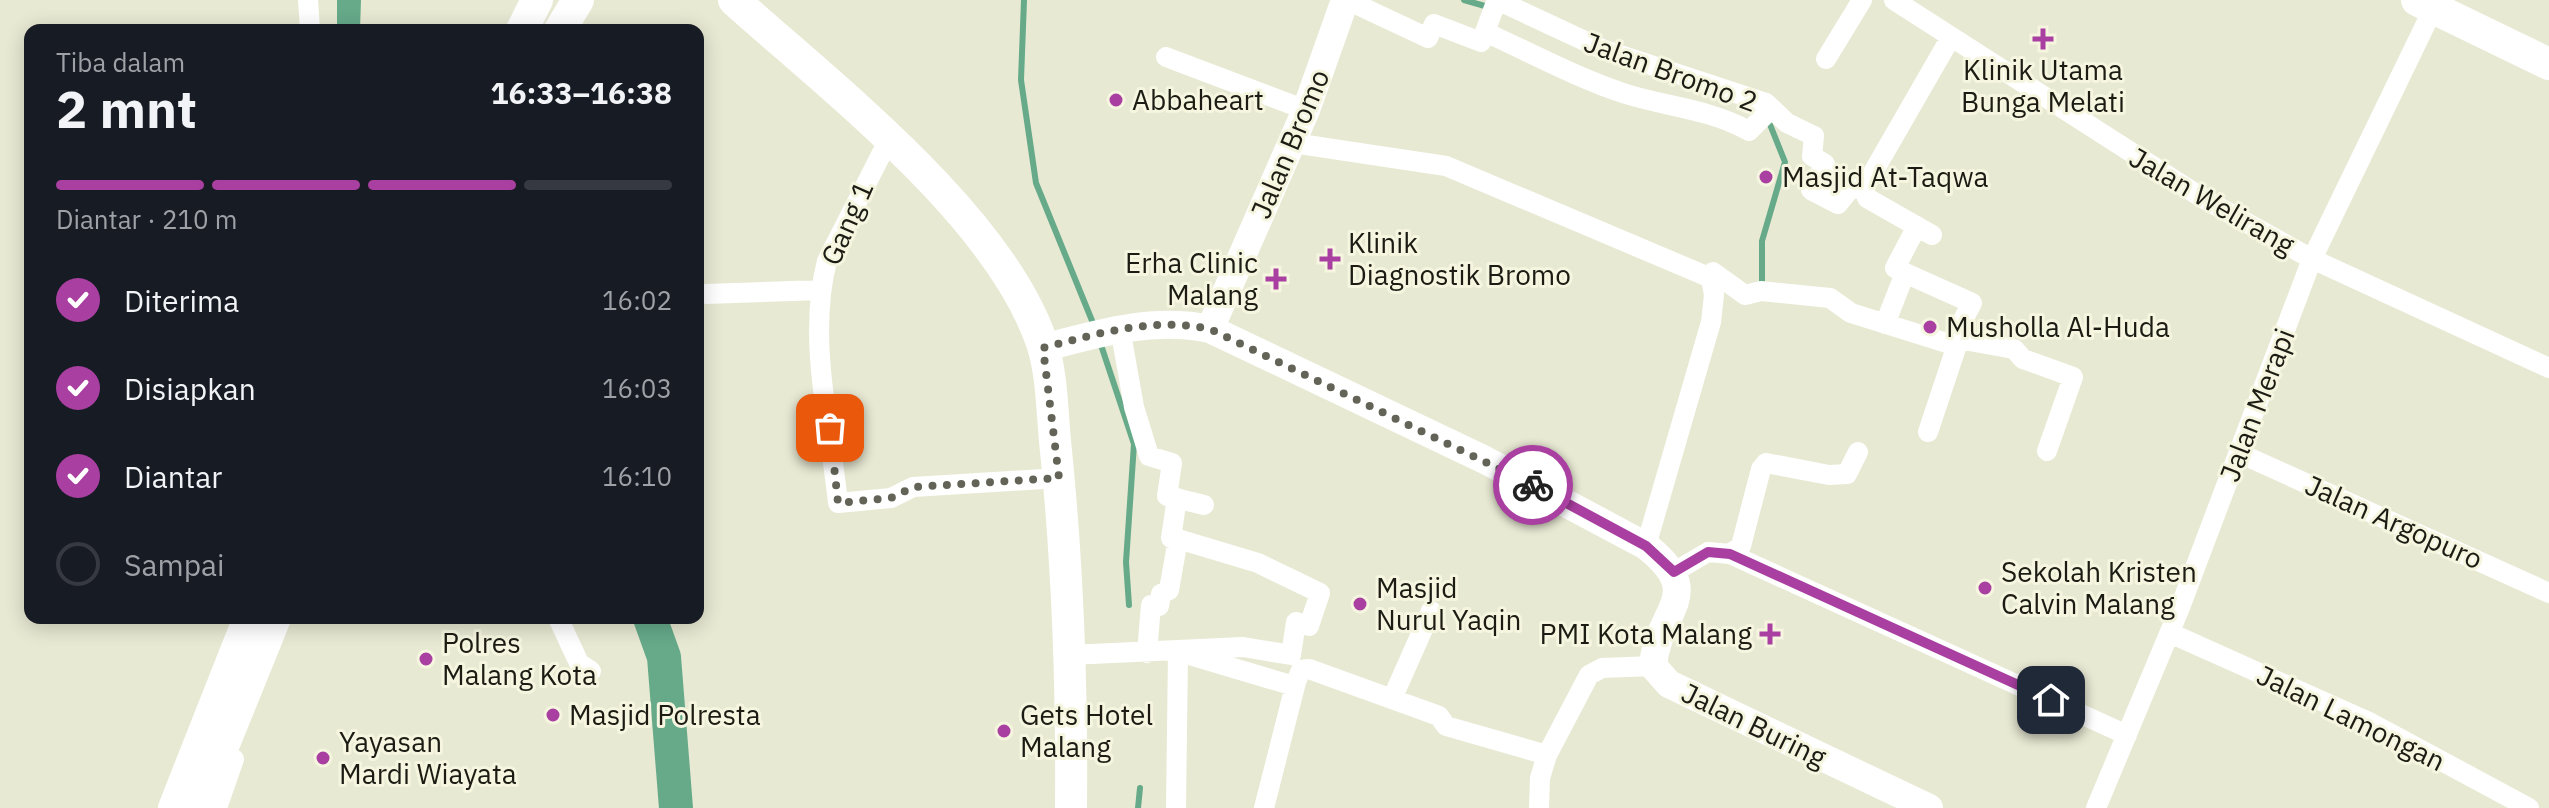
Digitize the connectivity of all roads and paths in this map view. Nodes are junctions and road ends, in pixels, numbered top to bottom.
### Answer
1 (308, 0) edge
2 (537, 0) edge
3 (578, 0) edge
4 (734, 0) edge
5 (1346, 0) edge
6 (1862, 0) edge
7 (1894, 0) edge
8 (2436, 3) edge
9 (1493, 11) edge
10 (310, 24) edge
11 (525, 24) edge
12 (564, 24) edge
13 (1951, 37) junction
14 (2549, 41) edge
15 (1166, 57) dead end
16 (1826, 59) dead end
17 (2549, 64) edge
18 (1306, 110) junction
19 (1767, 113) junction
20 (889, 139) junction
21 (1293, 143) junction
22 (1864, 188) junction
23 (2312, 259) junction
24 (1905, 273) junction
25 (1712, 275) junction
26 (821, 290) junction
27 (706, 294) dead end
28 (1885, 324) junction
29 (1210, 329) junction
30 (1114, 330) junction
31 (1954, 343) junction
32 (1043, 348) junction
33 (2549, 368) edge
34 (1928, 432) dead end
35 (2047, 451) dead end
36 (1858, 452) dead end
37 (2239, 453) junction
38 (1059, 478) junction
39 (1177, 498) junction
40 (1204, 505) dead end
41 (1178, 539) junction
42 (1646, 546) junction
43 (1730, 554) junction
44 (1674, 572) junction
45 (2549, 593) edge
46 (1431, 611) dead end
47 (274, 624) edge
48 (274, 624) edge
49 (274, 624) edge
50 (561, 624) edge
51 (2170, 633) junction
52 (1178, 652) junction
53 (1147, 653) junction
54 (1069, 655) junction
55 (1653, 666) junction
56 (591, 671) dead end
57 (1294, 686) junction
58 (1392, 699) junction
59 (2127, 735) junction
60 (1547, 755) junction
61 (174, 808) edge
62 (198, 808) edge
63 (217, 808) edge
64 (1071, 808) edge
65 (1176, 808) edge
66 (1264, 808) edge
67 (1539, 808) edge
68 (1929, 808) edge
69 (2096, 808) edge
70 (2529, 808) edge

1 - 10 street
2 - 11 main road
3 - 12 main road
4 - 20 main road
5 - 9 street
5 - 18 street, Jalan Bromo
6 - 16 street
7 - 13 street, Jalan Welirang
8 - 14 main road
8 - 17 main road
8 - 23 street, Jalan Merapi
9 - 19 street, Jalan Bromo 2
9 - 19 street
13 - 22 street
13 - 23 street, Jalan Welirang
15 - 18 street
18 - 21 street, Jalan Bromo
19 - 22 street, Jalan Bromo 2
20 - 26 street, Gang 1
20 - 32 main road
21 - 25 street
21 - 29 street, Jalan Bromo
22 - 24 street
23 - 33 street, Jalan Welirang
23 - 37 street, Jalan Merapi
24 - 28 street
24 - 31 street
25 - 28 street
25 - 42 street
26 - 27 street
26 - 38 street, Gang 1
28 - 31 street
29 - 30 street
29 - 42 street
30 - 32 street
30 - 39 street
31 - 34 street
31 - 35 street
32 - 38 main road
36 - 43 street
37 - 45 street, Jalan Argopuro
37 - 51 street, Jalan Merapi
38 - 54 main road
39 - 40 street
39 - 41 street
41 - 52 street
41 - 53 street
42 - 44 street
43 - 44 street
43 - 59 street
44 - 55 street, Jalan Buring
46 - 58 street
47 - 61 main road
48 - 62 main road
49 - 63 street
50 - 56 street
51 - 59 street, Jalan Merapi
51 - 70 street, Jalan Lamongan
52 - 53 street
52 - 57 street
52 - 65 street
53 - 54 street
54 - 64 main road
55 - 60 street
55 - 68 street, Jalan Buring
57 - 58 street
57 - 66 street
58 - 60 street
59 - 69 street, Jalan Merapi
60 - 67 street

